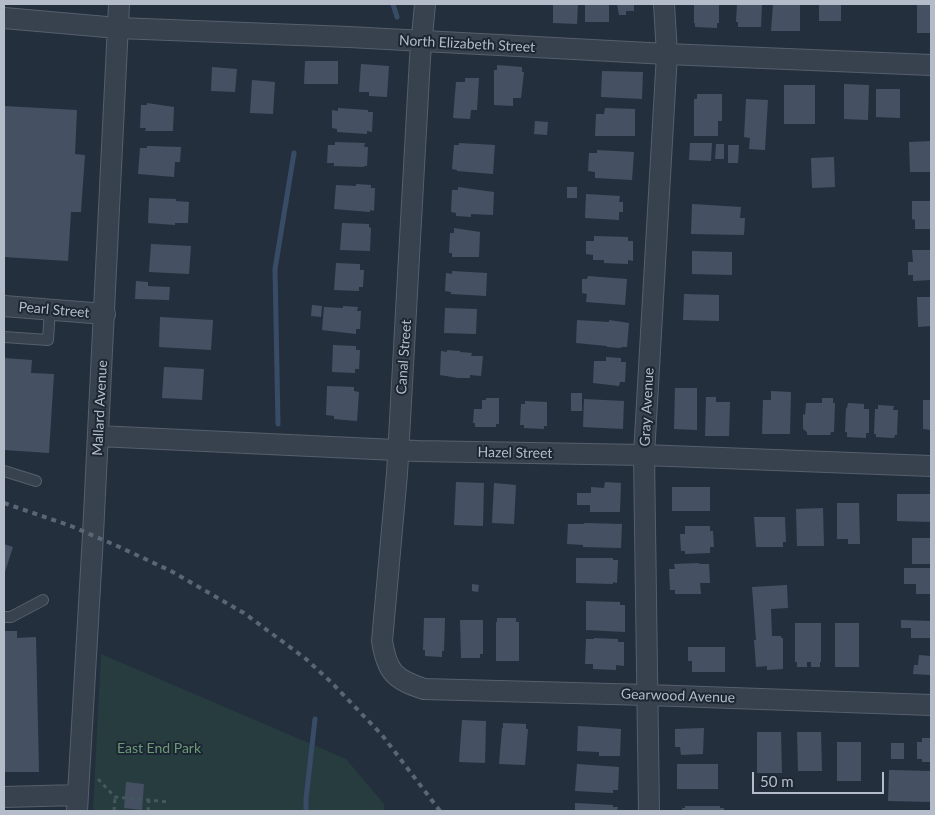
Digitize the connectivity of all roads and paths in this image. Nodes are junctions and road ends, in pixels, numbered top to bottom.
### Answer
1 (120, 4) edge
2 (425, 4) edge
3 (664, 4) edge
4 (4, 18) edge
5 (118, 28) junction
6 (421, 41) junction
7 (667, 54) junction
8 (931, 65) edge
9 (4, 306) edge
10 (50, 309) junction
11 (105, 314) junction
12 (4, 337) edge
13 (98, 436) junction
14 (398, 450) junction
15 (644, 456) junction
16 (931, 466) edge
17 (4, 471) edge
18 (36, 482) dead end
19 (43, 600) dead end
20 (4, 617) edge
21 (424, 689) joint
22 (648, 695) junction
23 (931, 704) edge
24 (92, 774) dead end
25 (4, 796) edge
26 (115, 797) junction
27 (149, 800) junction
28 (170, 802) dead end
29 (78, 803) edge
30 (114, 811) edge
31 (148, 811) edge
32 (649, 811) edge

1 - 5 street, Mallard Avenue
2 - 6 street, Canal Street
3 - 7 street, Gray Avenue
4 - 5 street, North Elizabeth Street
5 - 6 street, North Elizabeth Street
5 - 11 street, Mallard Avenue
6 - 7 street, North Elizabeth Street
6 - 14 street, Canal Street
7 - 8 street, North Elizabeth Street
7 - 15 street, Gray Avenue
9 - 10 street, Pearl Street
10 - 11 street, Pearl Street
10 - 12 lane
11 - 13 street, Mallard Avenue
13 - 14 street, Hazel Street
13 - 29 street, Mallard Avenue
14 - 15 street, Hazel Street
14 - 21 street, Canal Street
15 - 16 street, Hazel Street
15 - 22 street, Gray Avenue
17 - 18 lane
19 - 20 lane
21 - 22 street, Gearwood Avenue
22 - 23 street, Gearwood Avenue
22 - 32 street, Gray Avenue
24 - 26 path
25 - 29 street
26 - 27 path
26 - 30 path
27 - 28 path
27 - 31 path

